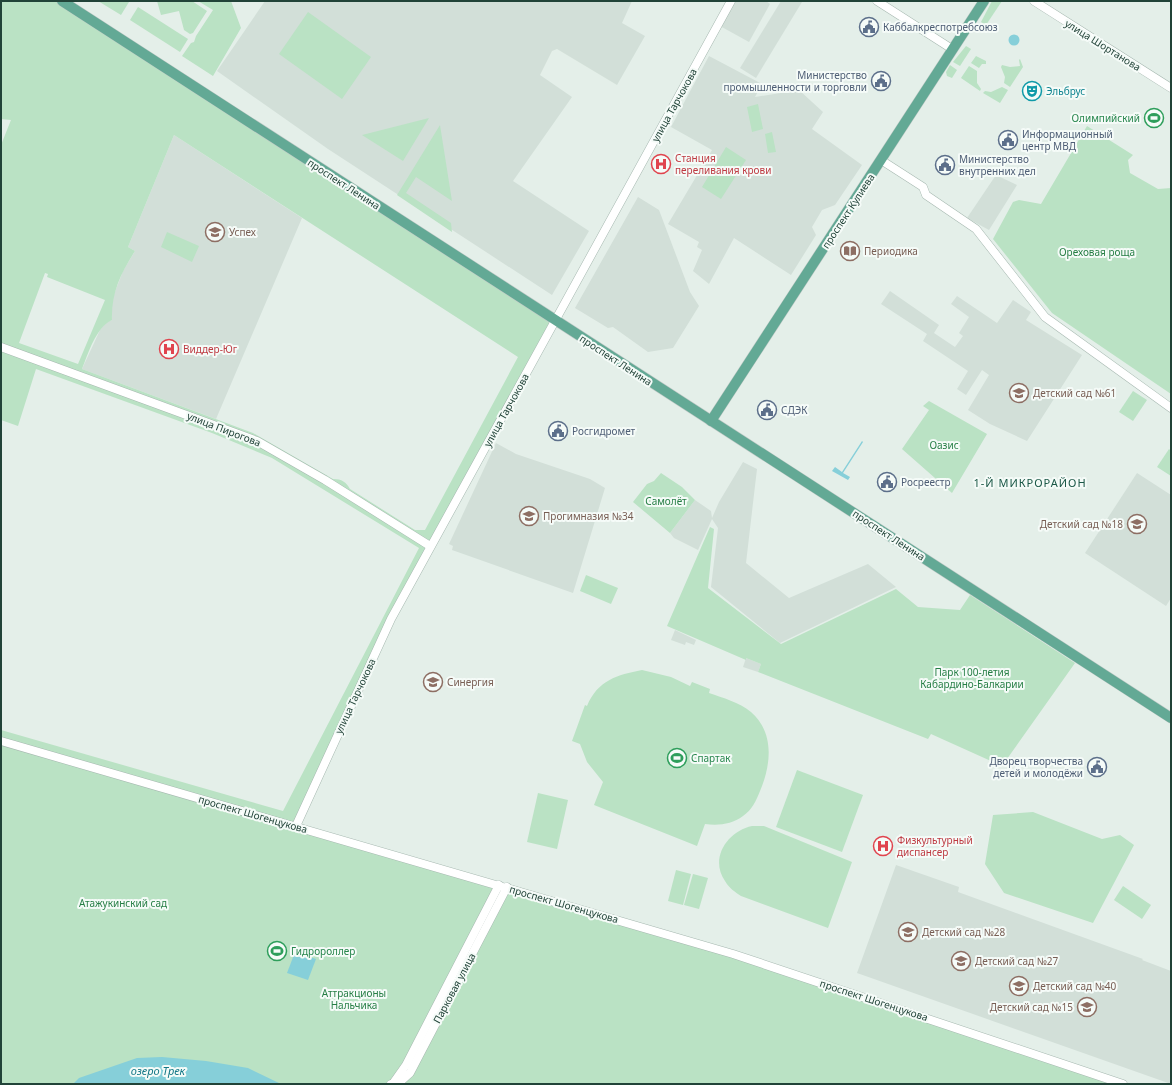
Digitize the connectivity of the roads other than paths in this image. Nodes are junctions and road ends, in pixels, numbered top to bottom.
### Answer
1 (62, 1) edge
2 (731, 1) edge
3 (877, 1) edge
4 (984, 1) edge
5 (1034, 1) edge
6 (952, 49) junction
7 (1171, 88) edge
8 (881, 160) junction
9 (555, 320) junction
10 (1, 347) edge
11 (1171, 408) edge
12 (711, 421) junction
13 (430, 546) junction
14 (1171, 718) edge
15 (1, 740) edge
16 (296, 826) junction
17 (503, 886) junction
18 (393, 1083) edge
19 (1123, 1084) edge

1 - 9 main road, проспект Ленина
2 - 9 street, улица Тарчокова
3 - 6 street
4 - 6 main road, проспект Кулиева
5 - 7 street, улица Шортанова
6 - 8 main road, проспект Кулиева
8 - 11 street
8 - 12 main road, проспект Кулиева
9 - 12 main road, проспект Ленина
9 - 13 street, улица Тарчокова
10 - 13 street, улица Пирогова
12 - 14 main road, проспект Ленина
13 - 16 street, улица Тарчокова
15 - 16 street, проспект Шогенцукова
16 - 17 street, проспект Шогенцукова
17 - 18 street, Парковая улица
17 - 19 street, проспект Шогенцукова

